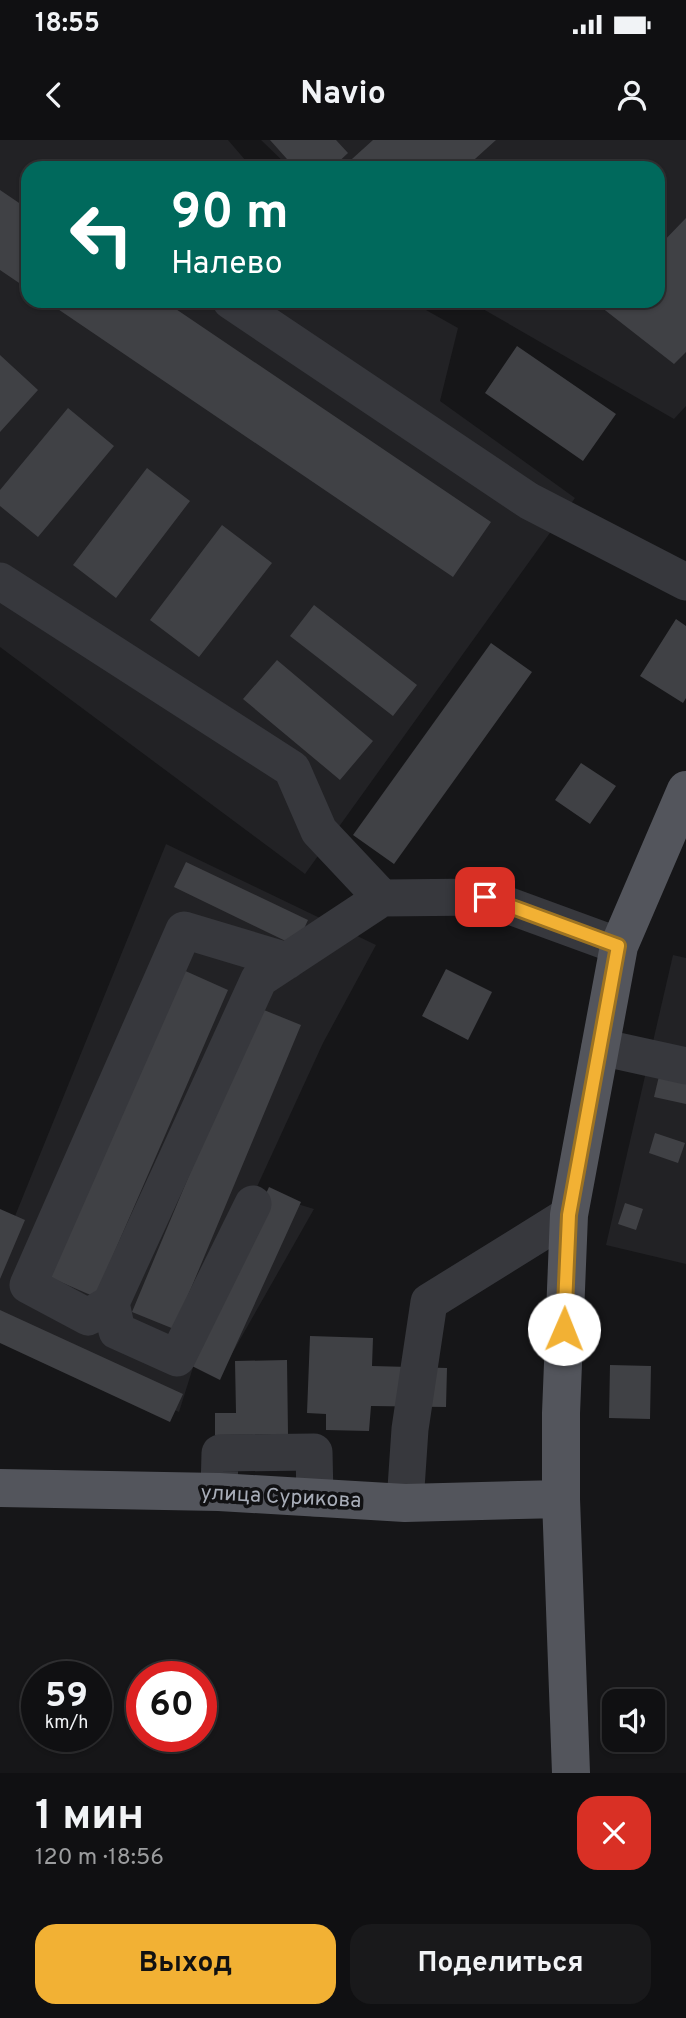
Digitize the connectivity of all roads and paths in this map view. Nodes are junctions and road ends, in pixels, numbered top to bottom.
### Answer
1 (241, 308) edge
2 (0, 581) edge
3 (685, 581) edge
4 (686, 790) edge
5 (382, 898) junction
6 (618, 946) junction
7 (287, 961) junction
8 (600, 1047) junction
9 (686, 1066) edge
10 (253, 1204) dead end
11 (569, 1215) junction
12 (111, 1303) junction
13 (0, 1488) edge
14 (561, 1499) junction
15 (405, 1503) junction
16 (571, 1773) edge

1 - 3 lane
2 - 5 lane
4 - 6 main road
5 - 6 lane
5 - 7 lane
6 - 8 main road
7 - 12 lane
7 - 12 lane
8 - 9 lane
8 - 11 main road
10 - 12 lane
11 - 14 main road
11 - 15 lane
13 - 15 main road, улица Сурикова
14 - 15 main road, улица Сурикова
14 - 16 main road

